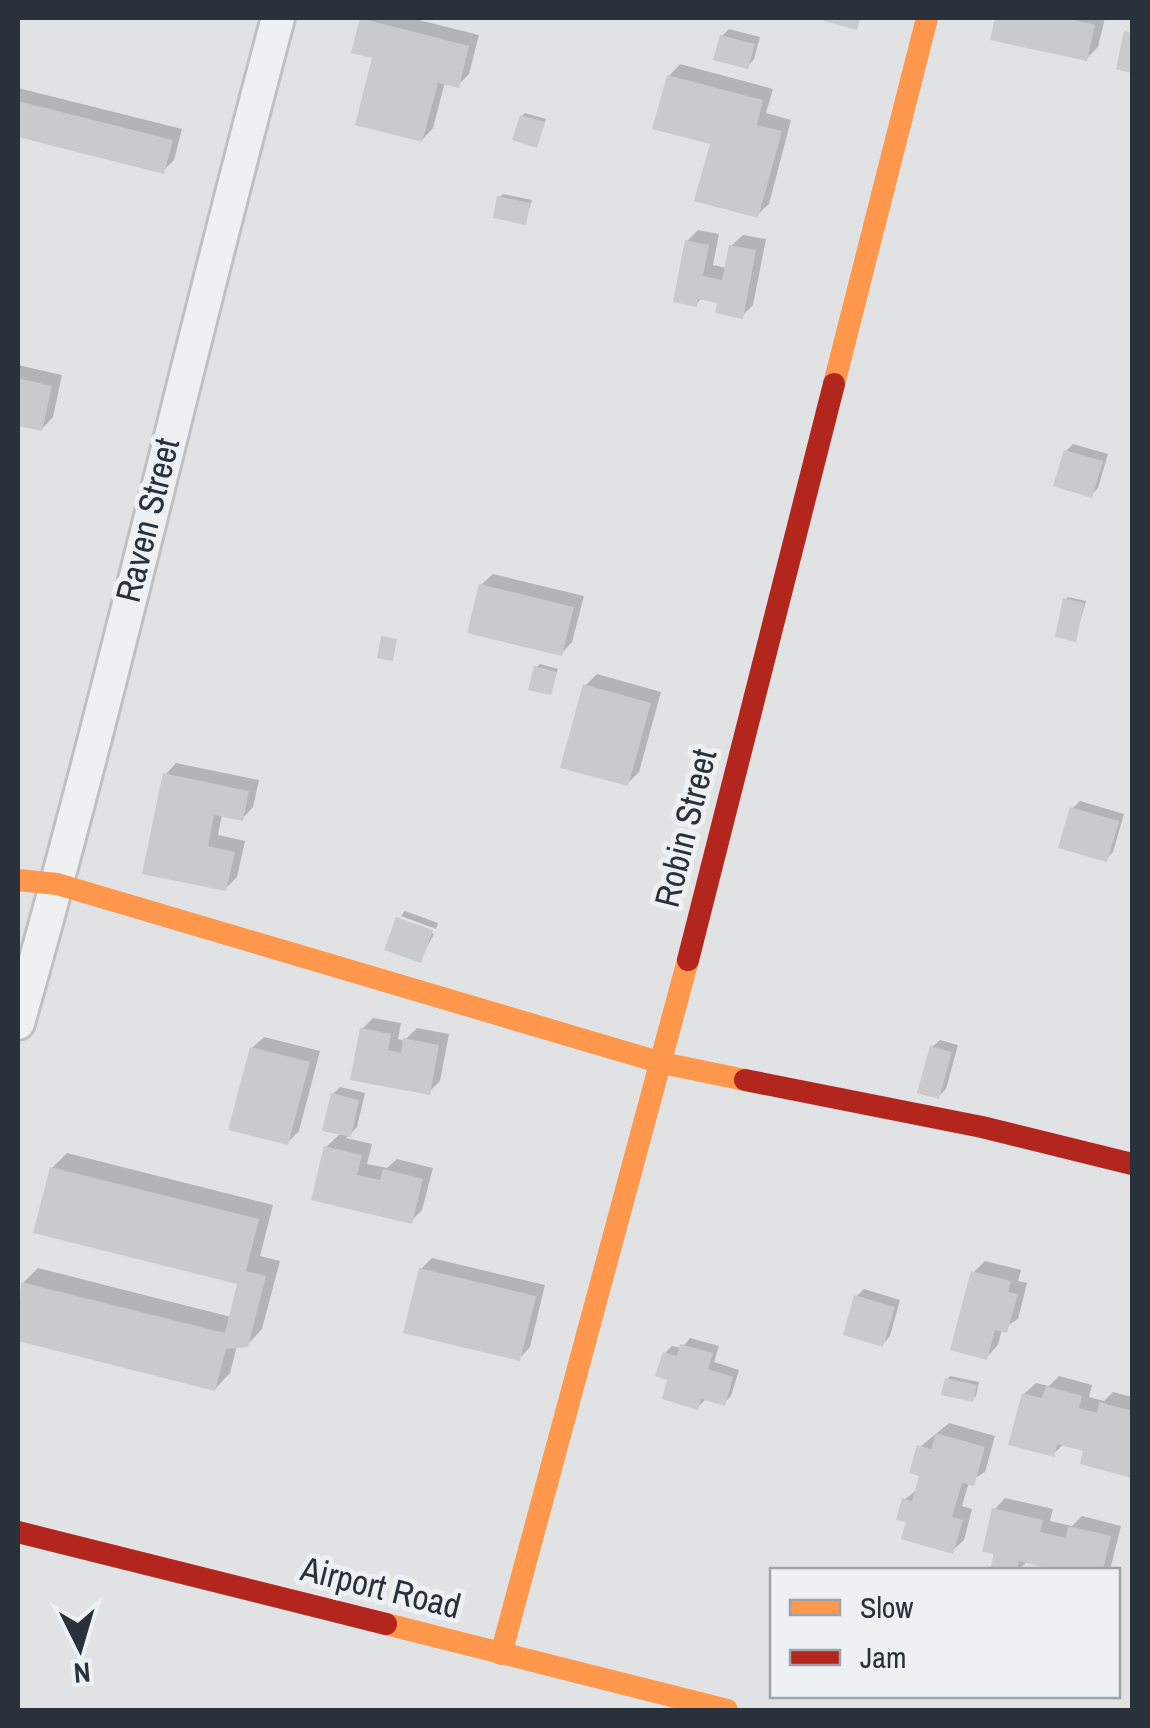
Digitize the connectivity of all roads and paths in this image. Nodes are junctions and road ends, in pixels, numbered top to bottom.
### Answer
1 (278, 18) edge
2 (928, 18) edge
3 (18, 880) edge
4 (57, 884) junction
5 (18, 1023) edge
6 (662, 1063) junction
7 (1132, 1164) edge
8 (18, 1532) edge
9 (501, 1654) junction
10 (728, 1710) edge

1 - 4 street, Raven Street
2 - 6 street, Robin Street
3 - 4 street
4 - 5 street, Raven Street
4 - 6 street
6 - 7 street
6 - 9 street, Robin Street
8 - 9 street, Airport Road
9 - 10 street, Airport Road

